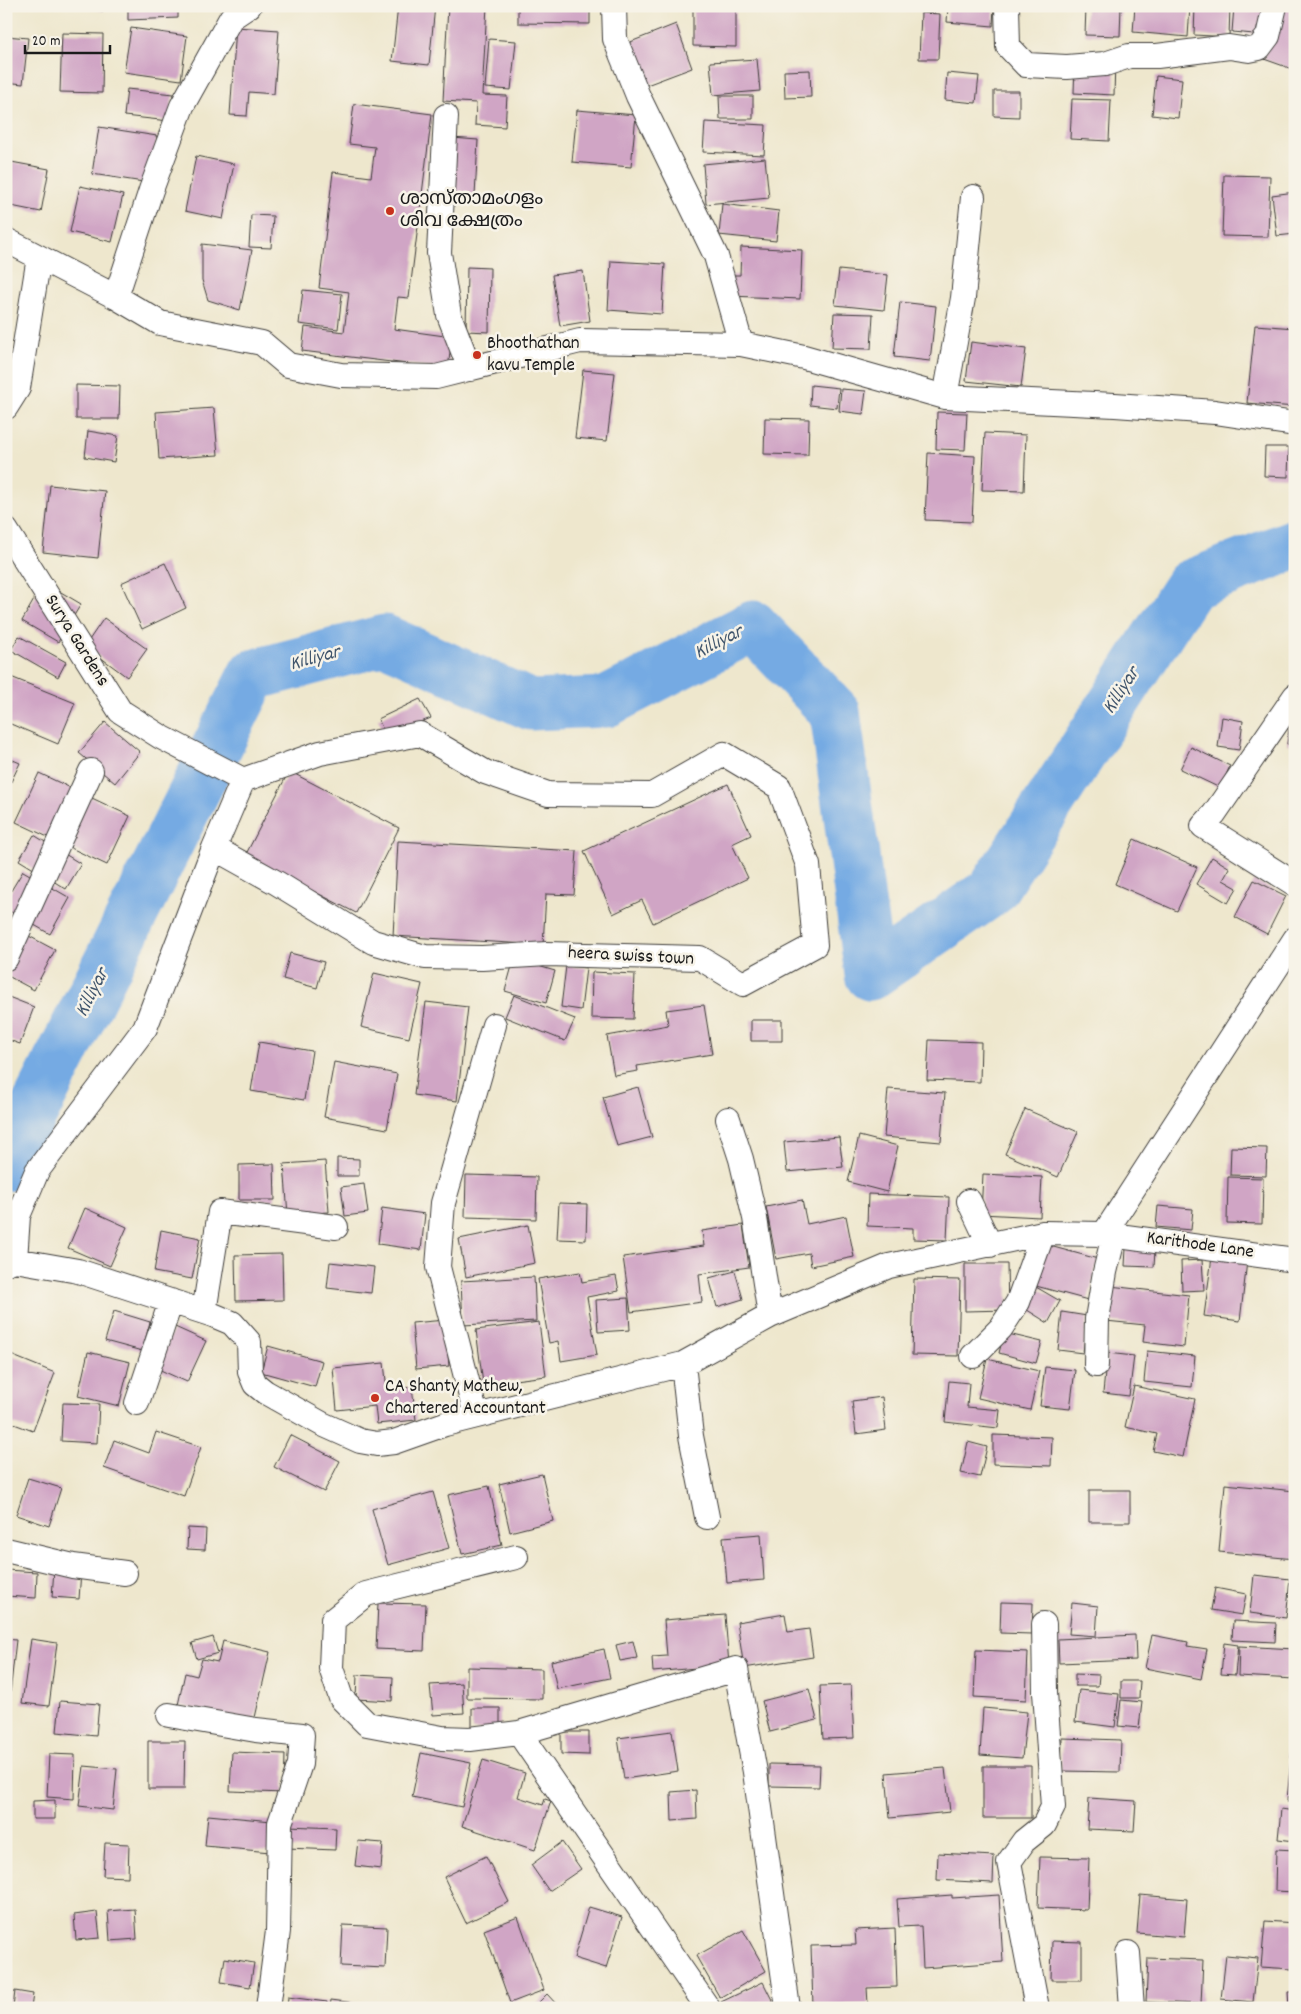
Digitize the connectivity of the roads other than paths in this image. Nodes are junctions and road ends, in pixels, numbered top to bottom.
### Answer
1 (249, 6) edge
2 (614, 6) edge
3 (1007, 6) edge
4 (1275, 6) edge
5 (446, 116) dead end
6 (973, 197) dead end
7 (6, 240) edge
8 (39, 256) junction
9 (116, 297) junction
10 (741, 344) junction
11 (470, 369) junction
12 (944, 397) junction
13 (6, 408) edge
14 (1295, 424) edge
15 (6, 530) edge
16 (1295, 696) edge
17 (91, 771) dead end
18 (243, 780) junction
19 (214, 848) junction
20 (1295, 884) edge
21 (1295, 940) edge
22 (6, 958) edge
23 (494, 1025) dead end
24 (728, 1119) dead end
25 (969, 1201) dead end
26 (336, 1227) dead end
27 (1043, 1233) junction
28 (1109, 1234) junction
29 (990, 1245) junction
30 (1295, 1260) edge
31 (11, 1262) edge
32 (171, 1301) junction
33 (204, 1312) junction
34 (770, 1316) junction
35 (973, 1356) dead end
36 (682, 1364) junction
37 (1096, 1364) dead end
38 (137, 1403) dead end
39 (476, 1416) junction
40 (707, 1517) dead end
41 (6, 1550) edge
42 (516, 1557) dead end
43 (125, 1573) dead end
44 (1044, 1624) dead end
45 (169, 1715) dead end
46 (519, 1733) junction
47 (1128, 1953) dead end
48 (268, 2008) edge
49 (708, 2008) edge
50 (788, 2008) edge
51 (1037, 2008) edge
52 (1132, 2008) edge

1 - 9 street
2 - 10 street
3 - 4 street
5 - 11 street
6 - 12 street
7 - 8 street
8 - 9 street
8 - 13 street
9 - 11 street
10 - 11 street
10 - 12 street
12 - 14 street
15 - 18 street, Surya Gardens
16 - 20 street
17 - 22 street
18 - 19 street
18 - 19 street, heera swiss town
19 - 31 street
21 - 28 street
23 - 39 street
24 - 34 street
25 - 29 street
26 - 33 street
27 - 28 street, Karithode Lane
27 - 29 street, Karithode Lane
27 - 35 street
28 - 30 street, Karithode Lane
28 - 37 street
29 - 34 street, Karithode Lane
31 - 32 street
32 - 33 street
32 - 38 street
33 - 39 street, Karithode Lane
34 - 36 street, Karithode Lane
36 - 39 street, Karithode Lane
36 - 40 street
41 - 43 street
42 - 46 street
44 - 51 street
45 - 48 street
46 - 49 street
46 - 50 street
47 - 52 street

